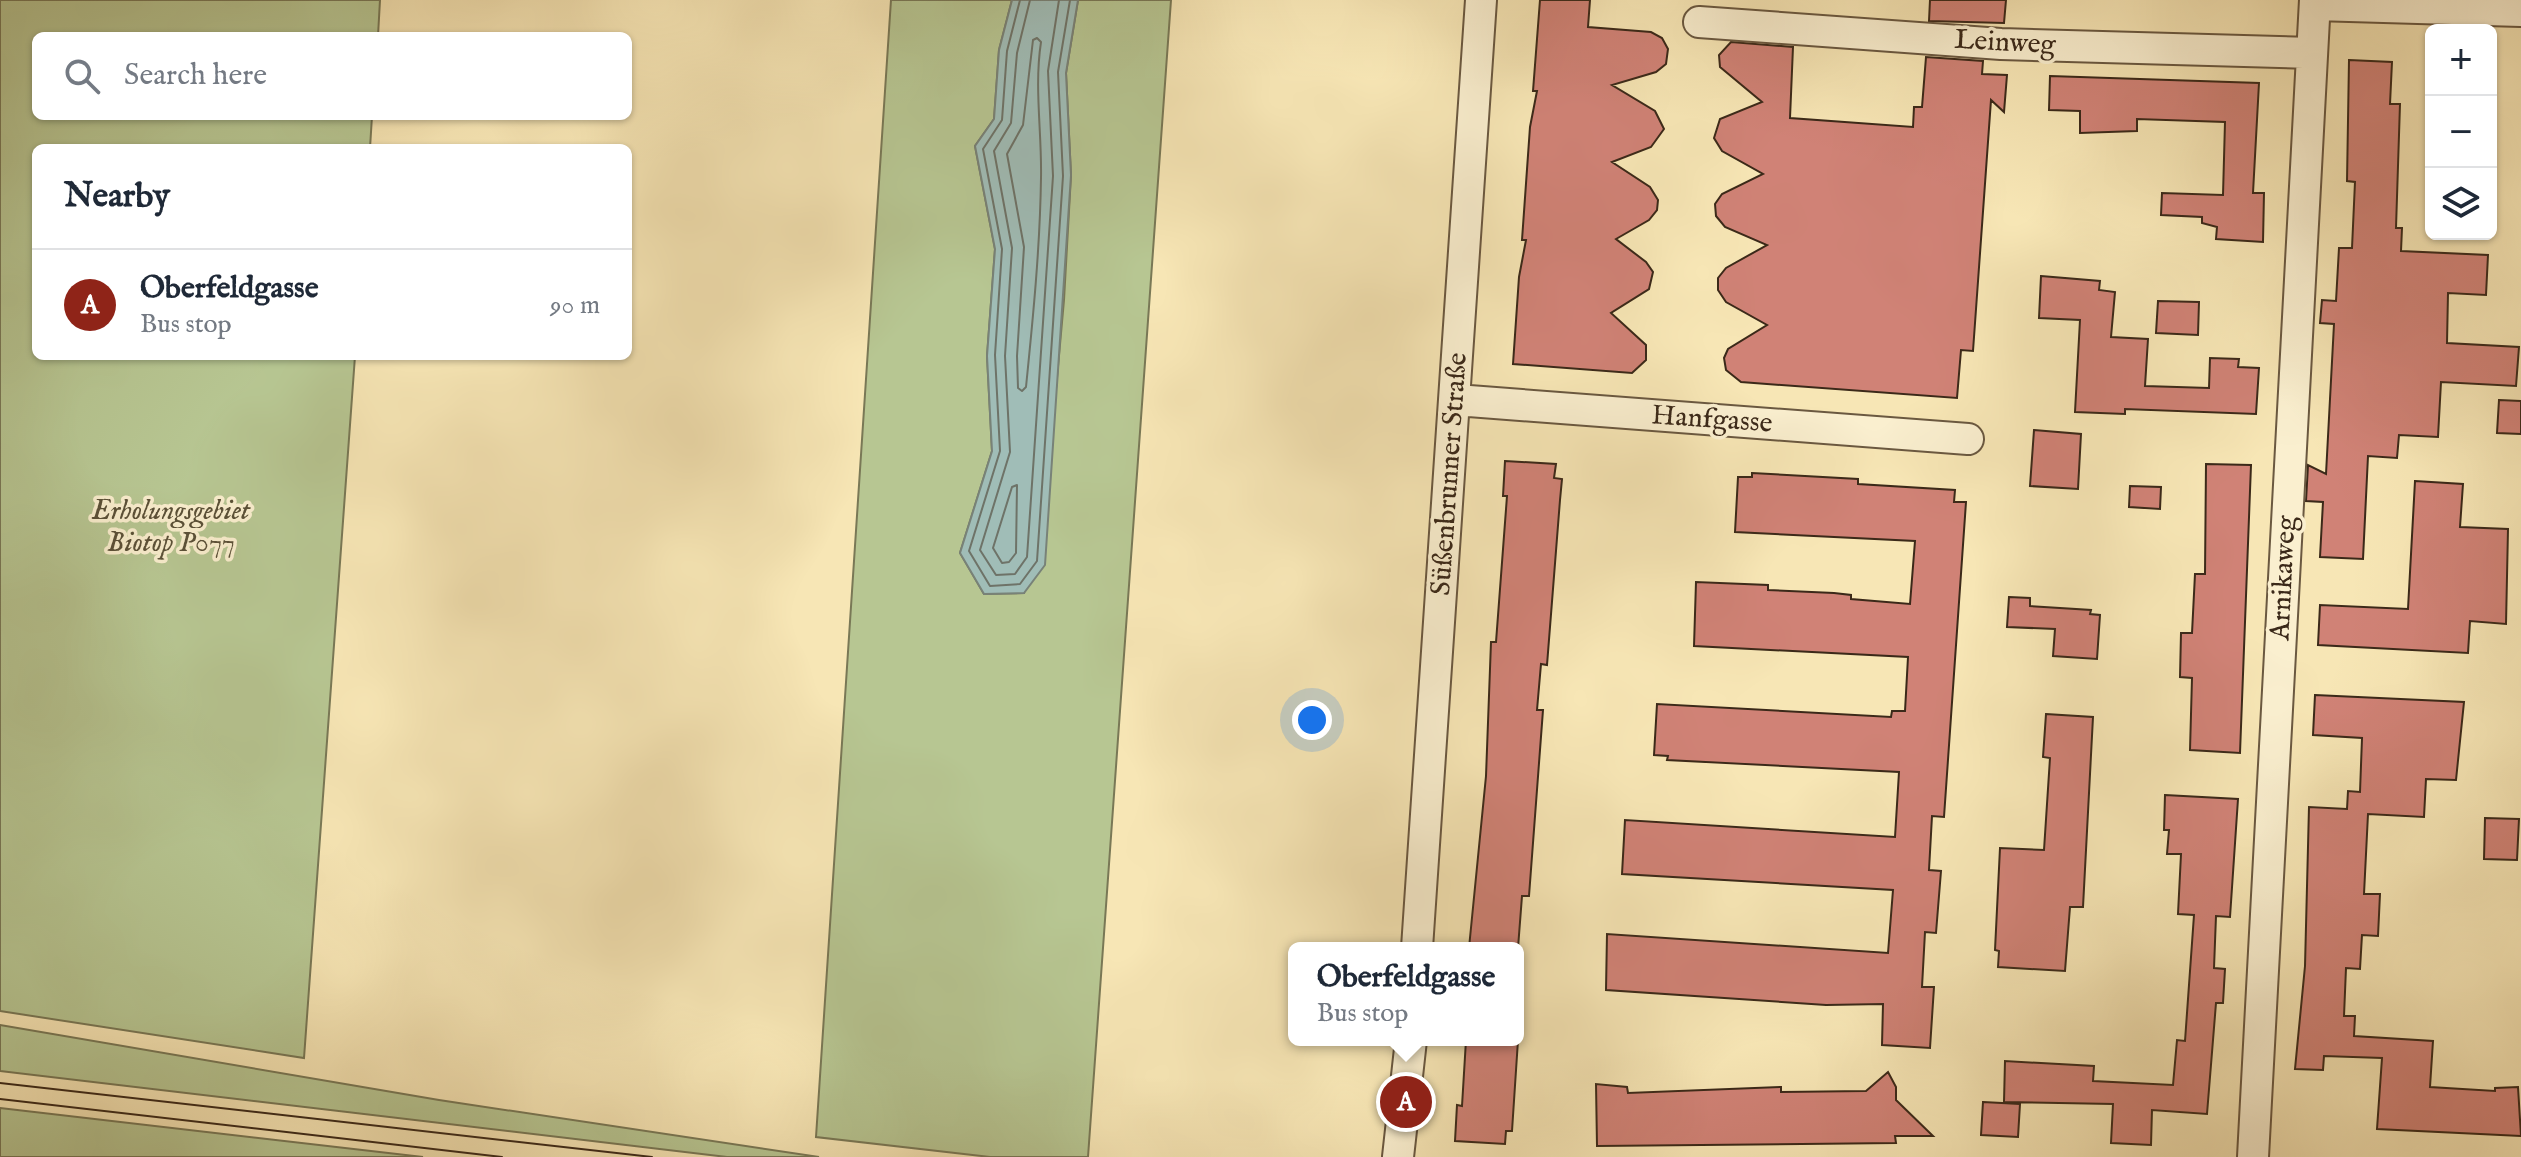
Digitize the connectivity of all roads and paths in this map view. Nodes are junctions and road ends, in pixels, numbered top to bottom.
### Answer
1 (1481, 0) edge
2 (2315, 2) edge
3 (2521, 11) edge
4 (1699, 22) dead end
5 (2312, 53) junction
6 (1456, 400) junction
7 (1968, 439) dead end
8 (1417, 942) edge
9 (1410, 1046) edge
10 (1398, 1157) edge
11 (2253, 1157) edge

1 - 6 street, Süßenbrunner Straße
2 - 3 street
2 - 5 street, Arnikaweg
4 - 5 street, Leinweg
5 - 11 street, Arnikaweg
6 - 7 street, Hanfgasse
6 - 8 street, Süßenbrunner Straße
9 - 10 street

